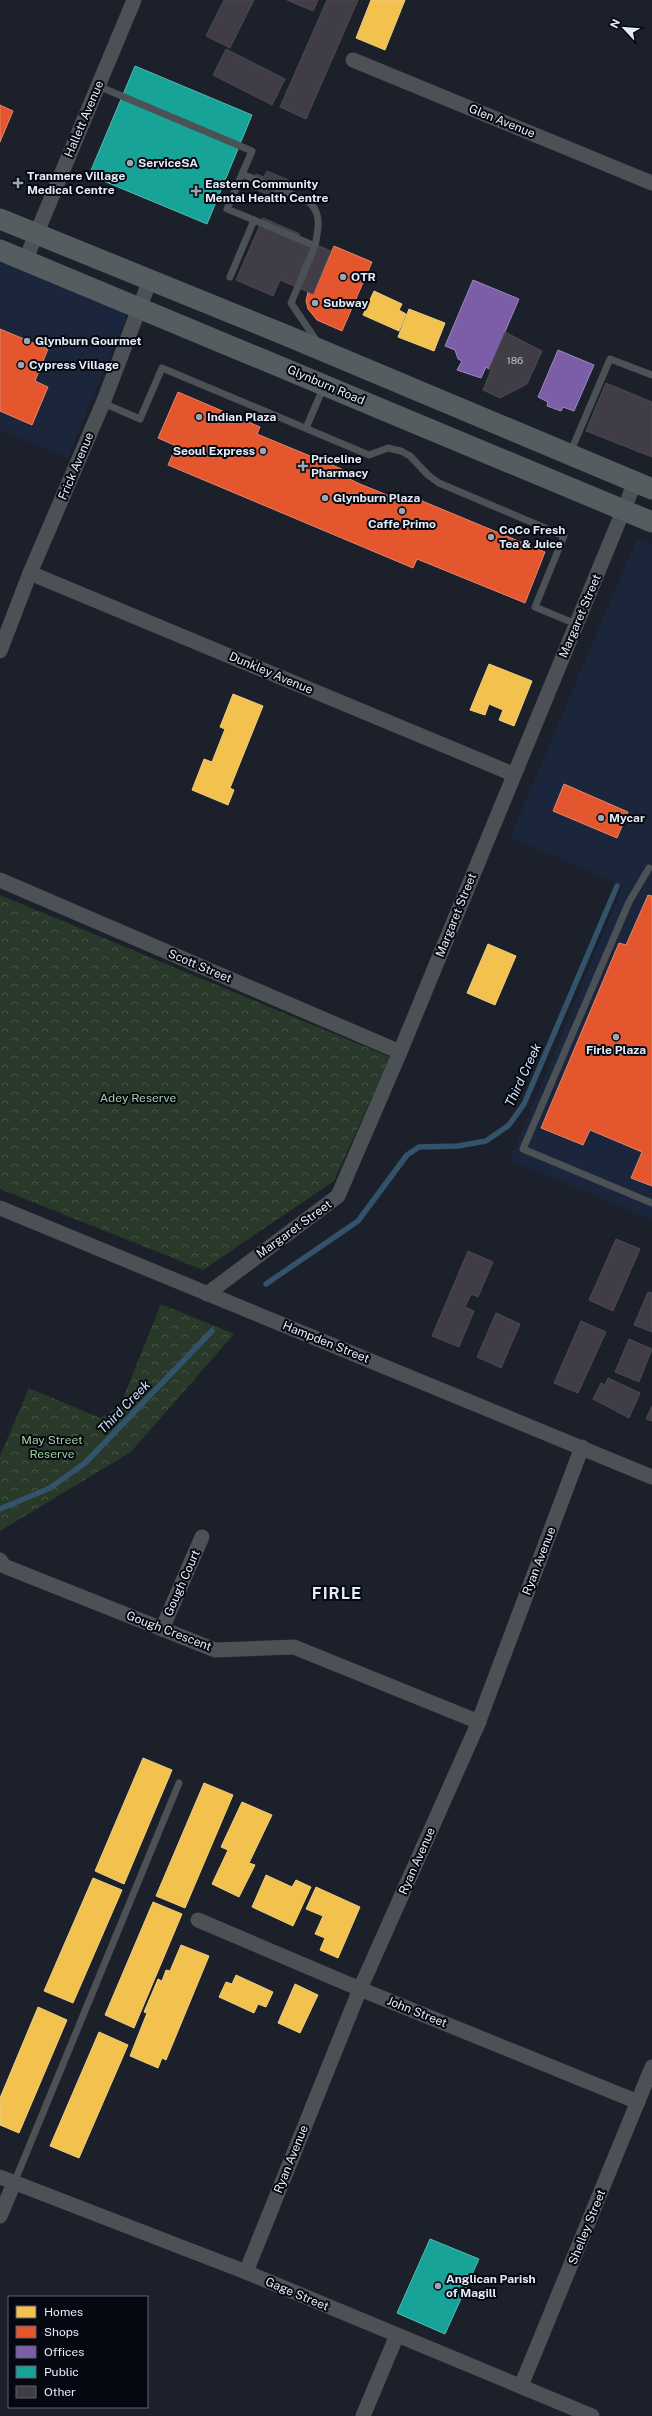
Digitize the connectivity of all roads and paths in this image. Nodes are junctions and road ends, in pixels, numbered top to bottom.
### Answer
1 (134, 0) edge
2 (353, 60) dead end
3 (98, 86) junction
4 (242, 174) junction
5 (652, 183) edge
6 (0, 219) edge
7 (254, 220) junction
8 (36, 234) junction
9 (315, 246) junction
10 (0, 250) edge
11 (25, 261) junction
12 (230, 277) dead end
13 (150, 280) junction
14 (217, 307) junction
15 (139, 308) junction
16 (324, 352) junction
17 (271, 362) junction
18 (652, 375) edge
19 (324, 384) junction
20 (103, 403) junction
21 (306, 428) junction
22 (569, 455) junction
23 (643, 486) edge
24 (624, 510) junction
25 (652, 522) edge
26 (30, 573) junction
27 (576, 624) junction
28 (0, 652) edge
29 (513, 774) junction
30 (649, 868) dead end
31 (0, 880) edge
32 (400, 1052) junction
33 (652, 1203) edge
34 (0, 1208) edge
35 (207, 1294) junction
36 (582, 1447) junction
37 (652, 1477) edge
38 (202, 1537) dead end
39 (0, 1560) edge
40 (162, 1629) junction
41 (479, 1722) junction
42 (179, 1783) dead end
43 (198, 1920) dead end
44 (360, 1989) junction
45 (652, 2066) edge
46 (638, 2102) junction
47 (0, 2176) edge
48 (14, 2183) junction
49 (0, 2216) edge
50 (246, 2272) junction
51 (397, 2335) junction
52 (521, 2386) junction
53 (362, 2416) edge
54 (592, 2416) edge

1 - 3 street, Hallett Avenue
2 - 5 street, Glen Avenue
3 - 4 lane
3 - 8 street, Hallett Avenue
4 - 7 lane
4 - 9 lane
6 - 8 main road
7 - 9 lane
7 - 12 lane
8 - 11 street, Hallett Avenue
8 - 13 main road
9 - 16 lane
10 - 11 main road, Glynburn Road
11 - 15 main road, Glynburn Road
13 - 14 main road
13 - 15 street, Frick Avenue
14 - 16 main road
14 - 17 main road
15 - 17 main road, Glynburn Road
15 - 20 street, Frick Avenue
16 - 22 main road
17 - 19 main road, Glynburn Road
18 - 22 lane
19 - 21 lane
19 - 24 main road, Glynburn Road
20 - 21 lane
20 - 26 street, Frick Avenue
21 - 27 lane
22 - 23 main road
23 - 24 street, Margaret Street
24 - 25 main road, Glynburn Road
24 - 27 street, Margaret Street
26 - 28 street, Frick Avenue
26 - 29 street, Dunkley Avenue
27 - 29 street, Margaret Street
29 - 32 street, Margaret Street
30 - 33 lane
31 - 32 street, Scott Street
32 - 35 street, Margaret Street
34 - 35 street, Hampden Street
35 - 36 street, Hampden Street
36 - 37 street, Hampden Street
36 - 41 street, Ryan Avenue
38 - 40 street, Gough Court
39 - 40 street, Gough Crescent
40 - 41 street, Gough Crescent
41 - 44 street, Ryan Avenue
42 - 48 lane
43 - 44 street, John Street
44 - 46 street, John Street
44 - 50 street, Ryan Avenue
45 - 46 street, Shelley Street
46 - 52 street, Shelley Street
47 - 48 street, Gage Street
48 - 49 street
48 - 50 street, Gage Street
50 - 51 street, Gage Street
51 - 52 street, Gage Street
51 - 53 street
52 - 54 street, Gage Street

